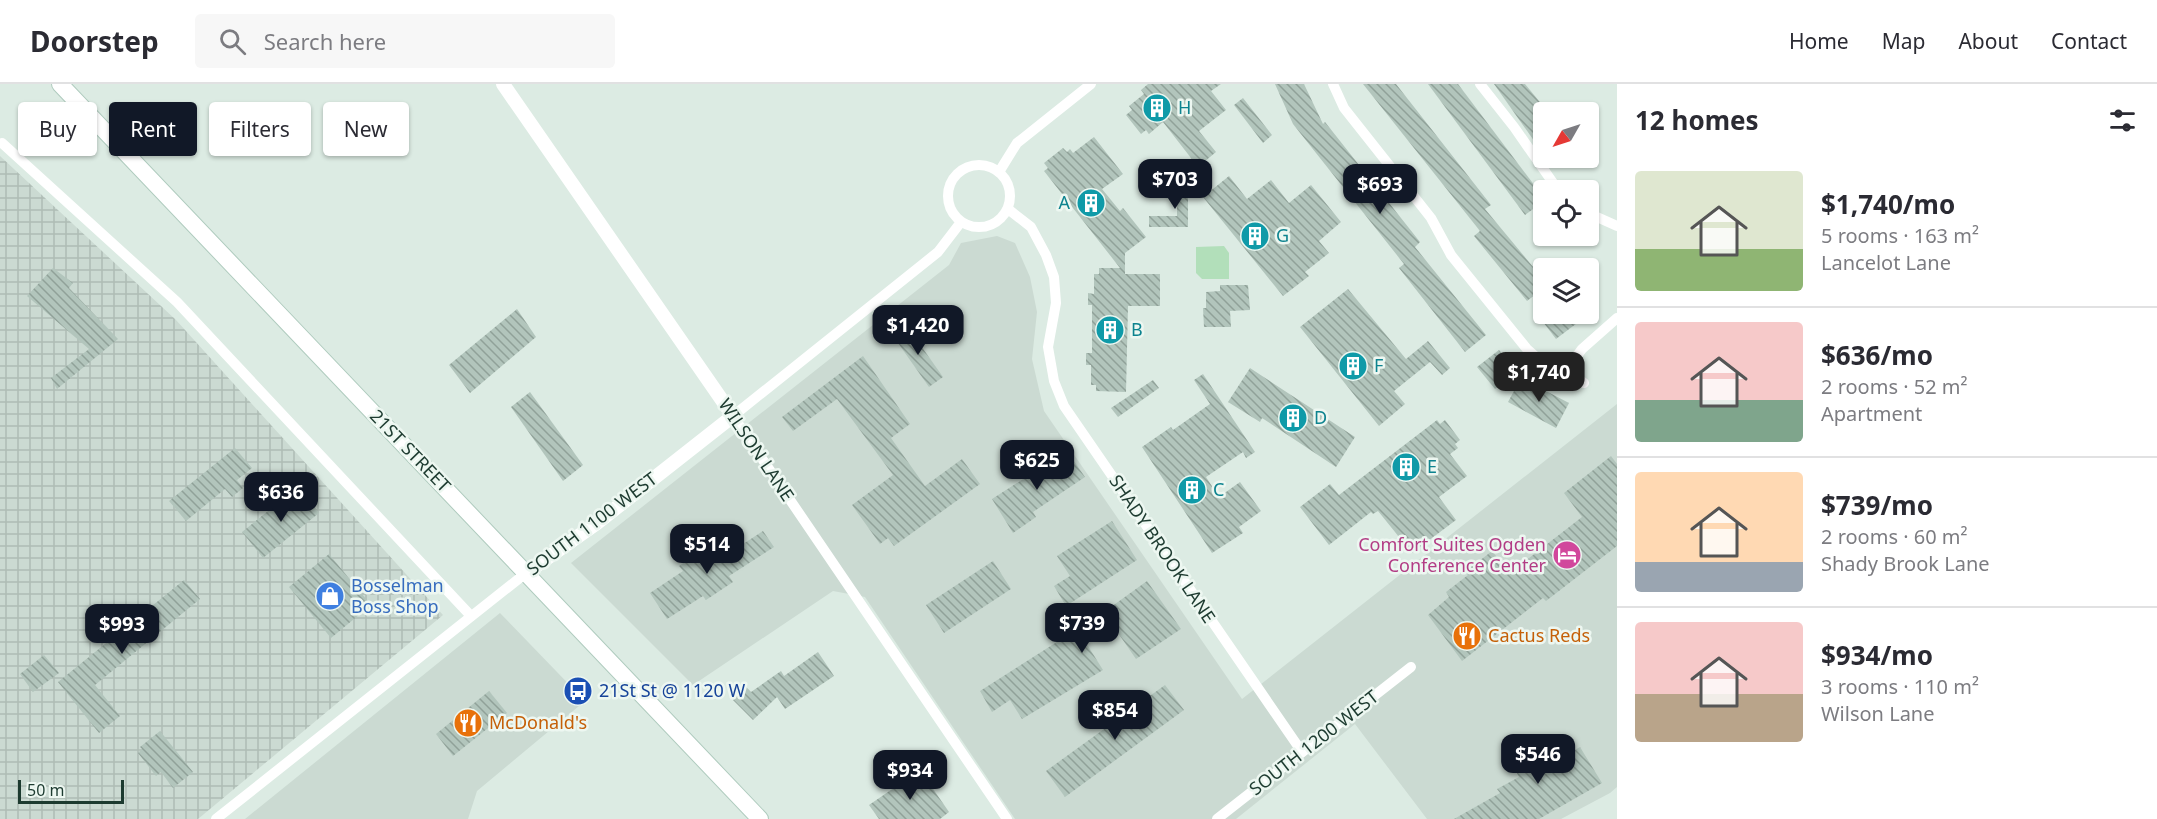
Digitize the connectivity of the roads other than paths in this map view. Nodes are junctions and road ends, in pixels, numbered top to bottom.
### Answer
1 (60, 84) edge
2 (503, 84) edge
3 (1091, 84) edge
4 (1333, 84) edge
5 (1480, 84) edge
6 (2, 143) dead end
7 (999, 172) junction
8 (1551, 180) edge
9 (1008, 208) junction
10 (1599, 218) edge
11 (961, 222) junction
12 (1617, 226) edge
13 (1617, 318) edge
14 (1566, 371) junction
15 (1584, 383) dead end
16 (733, 416) junction
17 (526, 573) junction
18 (471, 616) junction
19 (1411, 667) dead end
20 (1302, 752) junction
21 (216, 819) edge
22 (760, 819) edge
23 (1007, 819) edge
24 (1217, 819) edge

1 - 17 main road, 21ST STREET
2 - 16 street, WILSON LANE
3 - 7 street
4 - 14 street
5 - 8 street
6 - 18 street
7 - 9 street
7 - 11 street
9 - 11 street
9 - 20 street, SHADY BROOK LANE
10 - 12 street
11 - 16 street, SOUTH 1100 WEST
13 - 14 street
14 - 15 street
16 - 17 street, SOUTH 1100 WEST
16 - 23 street, WILSON LANE
17 - 18 street, SOUTH 1100 WEST
17 - 22 main road, 21ST STREET
18 - 21 street, SOUTH 1100 WEST
19 - 20 street, SOUTH 1200 WEST
20 - 24 street, SOUTH 1200 WEST

